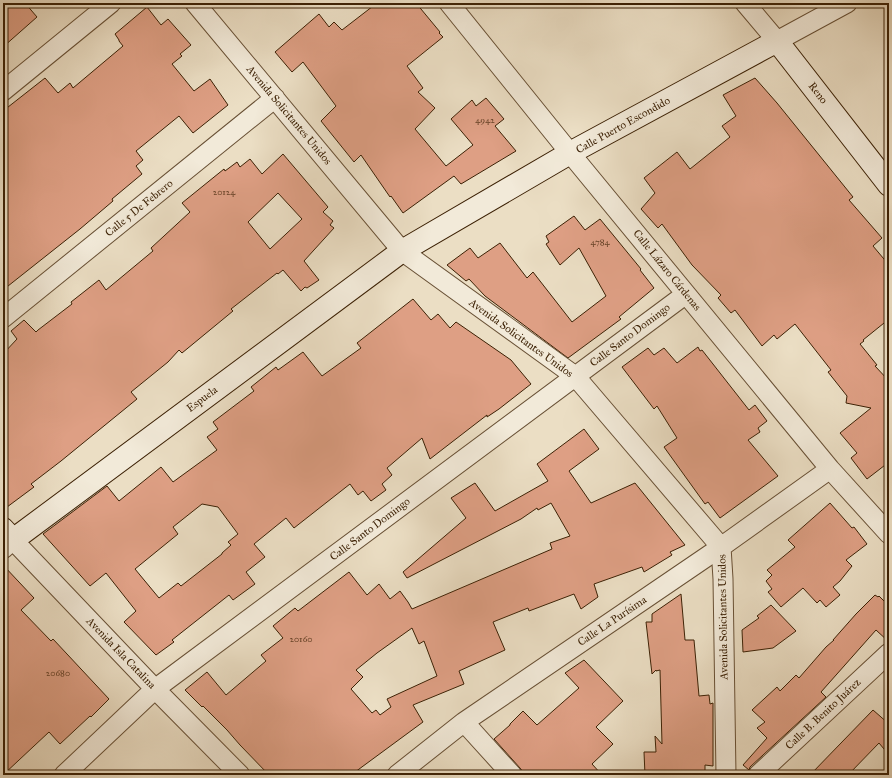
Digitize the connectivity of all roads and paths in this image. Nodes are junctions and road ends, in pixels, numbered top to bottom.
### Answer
1 (111, 3) edge
2 (195, 3) edge
3 (449, 3) edge
4 (745, 3) edge
5 (847, 3) edge
6 (777, 41) junction
7 (3, 91) edge
8 (274, 98) junction
9 (570, 153) junction
10 (889, 185) edge
11 (402, 251) junction
12 (686, 294) junction
13 (3, 318) edge
14 (575, 376) junction
15 (830, 469) junction
16 (889, 534) edge
17 (6, 539) edge
18 (721, 547) junction
19 (889, 653) edge
20 (155, 689) junction
21 (464, 722) junction
22 (64, 775) edge
23 (240, 775) edge
24 (397, 775) edge
25 (512, 775) edge
26 (726, 775) edge
27 (758, 775) edge

1 - 7 street
2 - 8 street, Avenida Solicitantes Unidos
3 - 9 street, Calle Lázaro Cárdenas
4 - 6 street, Reno
5 - 6 street, Calle Puerto Escondido
6 - 9 street, Calle Puerto Escondido
6 - 10 street, Reno
8 - 11 street, Avenida Solicitantes Unidos
8 - 13 street, Calle 5 De Febrero
9 - 11 street, Calle Puerto Escondido
9 - 12 street, Calle Lázaro Cárdenas
11 - 14 street, Avenida Solicitantes Unidos
11 - 17 street, Espuela
12 - 14 street, Calle Santo Domingo
12 - 15 street, Calle Lázaro Cárdenas
14 - 18 street, Avenida Solicitantes Unidos
14 - 20 street, Calle Santo Domingo
15 - 16 street, Calle Lázaro Cárdenas
15 - 18 street, Calle La Purísima
17 - 20 street, Avenida Isla Catalina
18 - 21 street, Calle La Purísima
18 - 26 street, Avenida Solicitantes Unidos
19 - 27 street, Calle B. Benito Juárez
20 - 22 street, Calle Santo Domingo
20 - 23 street, Avenida Isla Catalina
21 - 24 street, Calle La Purísima
21 - 25 street

